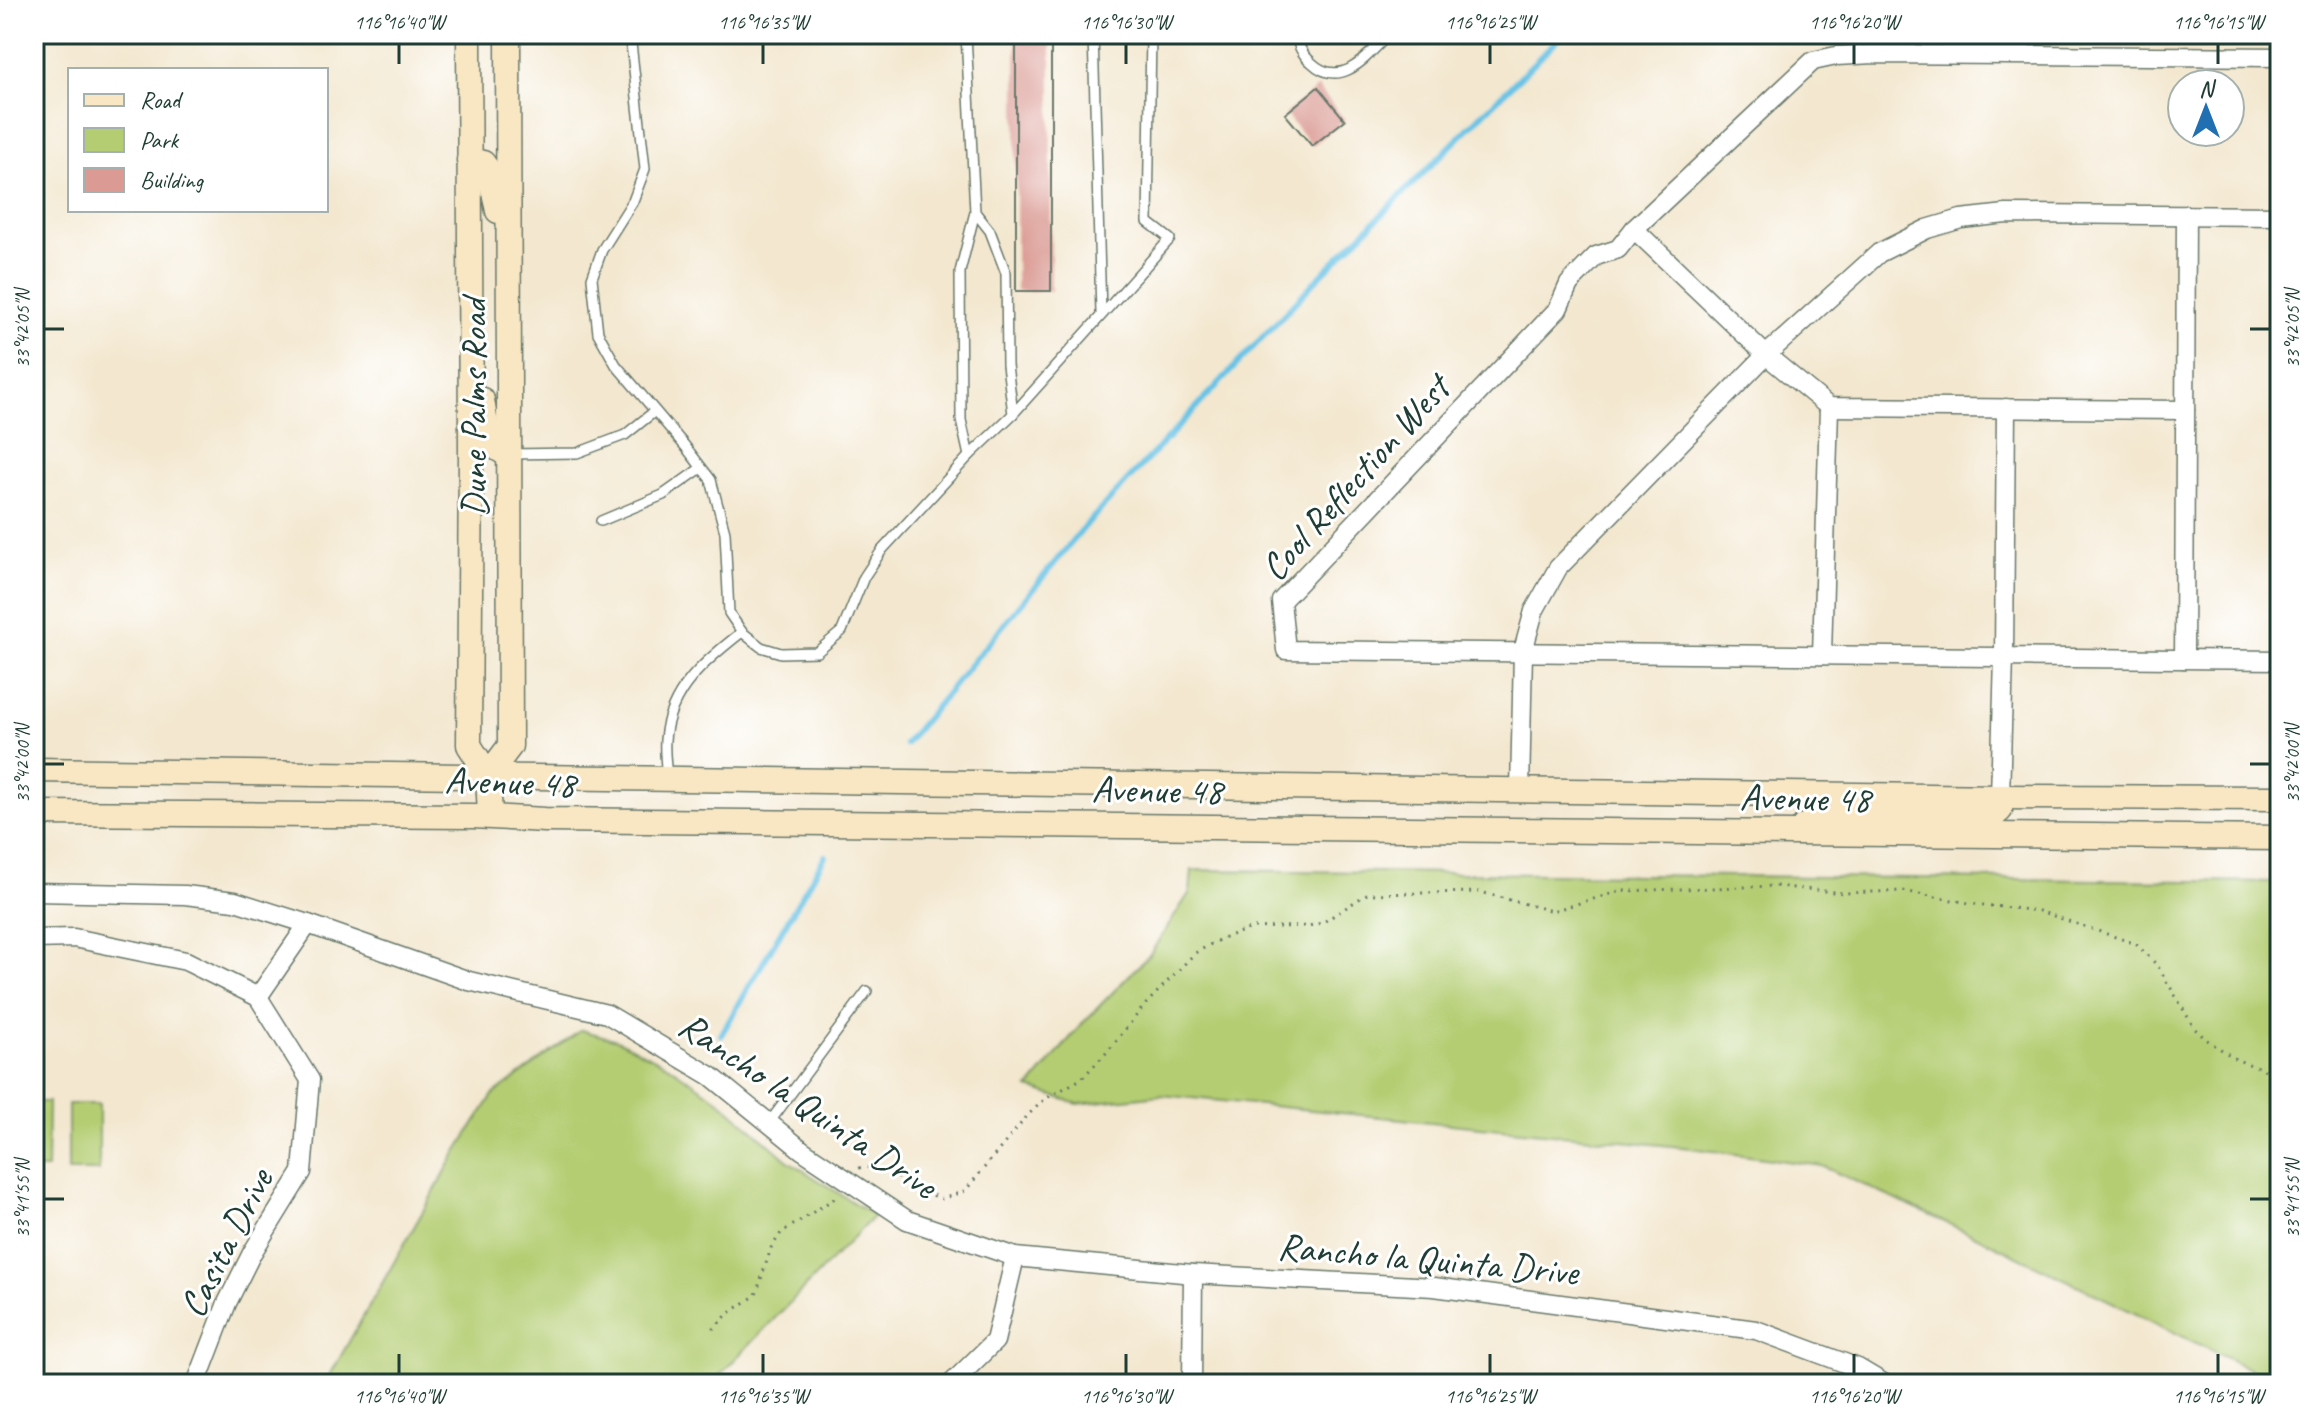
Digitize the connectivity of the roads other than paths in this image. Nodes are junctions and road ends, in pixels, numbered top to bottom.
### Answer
1 (469, 34) edge
2 (508, 34) edge
3 (630, 34) edge
4 (966, 34) edge
5 (1093, 34) edge
6 (1151, 34) edge
7 (1297, 34) edge
8 (1389, 34) edge
9 (2280, 57) edge
10 (469, 160) junction
11 (975, 212) junction
12 (2186, 215) junction
13 (2280, 216) edge
14 (1634, 229) junction
15 (509, 264) junction
16 (1101, 313) junction
17 (470, 343) junction
18 (1766, 355) junction
19 (1829, 407) junction
20 (2006, 408) junction
21 (2185, 410) junction
22 (655, 411) junction
23 (1013, 414) junction
24 (509, 454) junction
25 (969, 456) junction
26 (701, 468) junction
27 (601, 521) dead end
28 (742, 632) junction
29 (1523, 651) junction
30 (1822, 655) junction
31 (2004, 657) junction
32 (2184, 659) junction
33 (2280, 660) edge
34 (34, 770) edge
35 (488, 775) junction
36 (667, 778) junction
37 (1520, 791) junction
38 (2000, 797) junction
39 (2280, 798) edge
40 (34, 813) edge
41 (490, 816) junction
42 (1521, 830) junction
43 (1775, 834) junction
44 (2280, 838) edge
45 (34, 892) edge
46 (308, 924) junction
47 (34, 939) edge
48 (867, 991) dead end
49 (258, 997) junction
50 (769, 1123) junction
51 (1015, 1257) junction
52 (1193, 1274) junction
53 (196, 1384) edge
54 (951, 1384) edge
55 (1192, 1384) edge
56 (1885, 1384) edge

1 - 10 main road, Dune Palms Road
2 - 15 main road, Dune Palms Road
3 - 22 lane
4 - 11 lane
5 - 16 lane
6 - 16 lane
7 - 8 lane
9 - 14 street, Cool Reflection West
10 - 15 main road
10 - 17 main road, Dune Palms Road
11 - 23 lane
11 - 25 lane
12 - 13 street
12 - 18 street
12 - 21 street
14 - 18 street
14 - 29 street, Cool Reflection West
15 - 24 main road, Dune Palms Road
16 - 23 lane
17 - 24 main road
17 - 35 main road, Dune Palms Road
18 - 19 street
18 - 29 street
19 - 20 street
19 - 30 street
20 - 21 street
20 - 31 street
21 - 32 street
22 - 24 lane
22 - 26 lane
23 - 25 lane
24 - 35 main road, Dune Palms Road
25 - 28 lane
26 - 27 lane
26 - 28 lane
28 - 36 lane
29 - 30 street, Cool Reflection West
29 - 37 street
30 - 31 street, Cool Reflection West
31 - 32 street, Cool Reflection West
31 - 38 street
32 - 33 street, Cool Reflection West
34 - 35 main road, Avenue 48
35 - 36 main road, Avenue 48
35 - 41 main road, Dune Palms Road
36 - 37 main road, Avenue 48
37 - 38 main road, Avenue 48
37 - 42 main road
38 - 39 main road, Avenue 48
38 - 43 main road
40 - 41 main road, Avenue 48
41 - 42 main road, Avenue 48
42 - 43 main road, Avenue 48
43 - 44 main road, Avenue 48
45 - 46 street, Rancho la Quinta Drive
46 - 49 street
46 - 50 street, Rancho la Quinta Drive
47 - 49 street
48 - 50 lane
49 - 53 street, Casita Drive
50 - 51 street, Rancho la Quinta Drive
51 - 52 street, Rancho la Quinta Drive
51 - 54 street
52 - 55 street
52 - 56 street, Rancho la Quinta Drive

